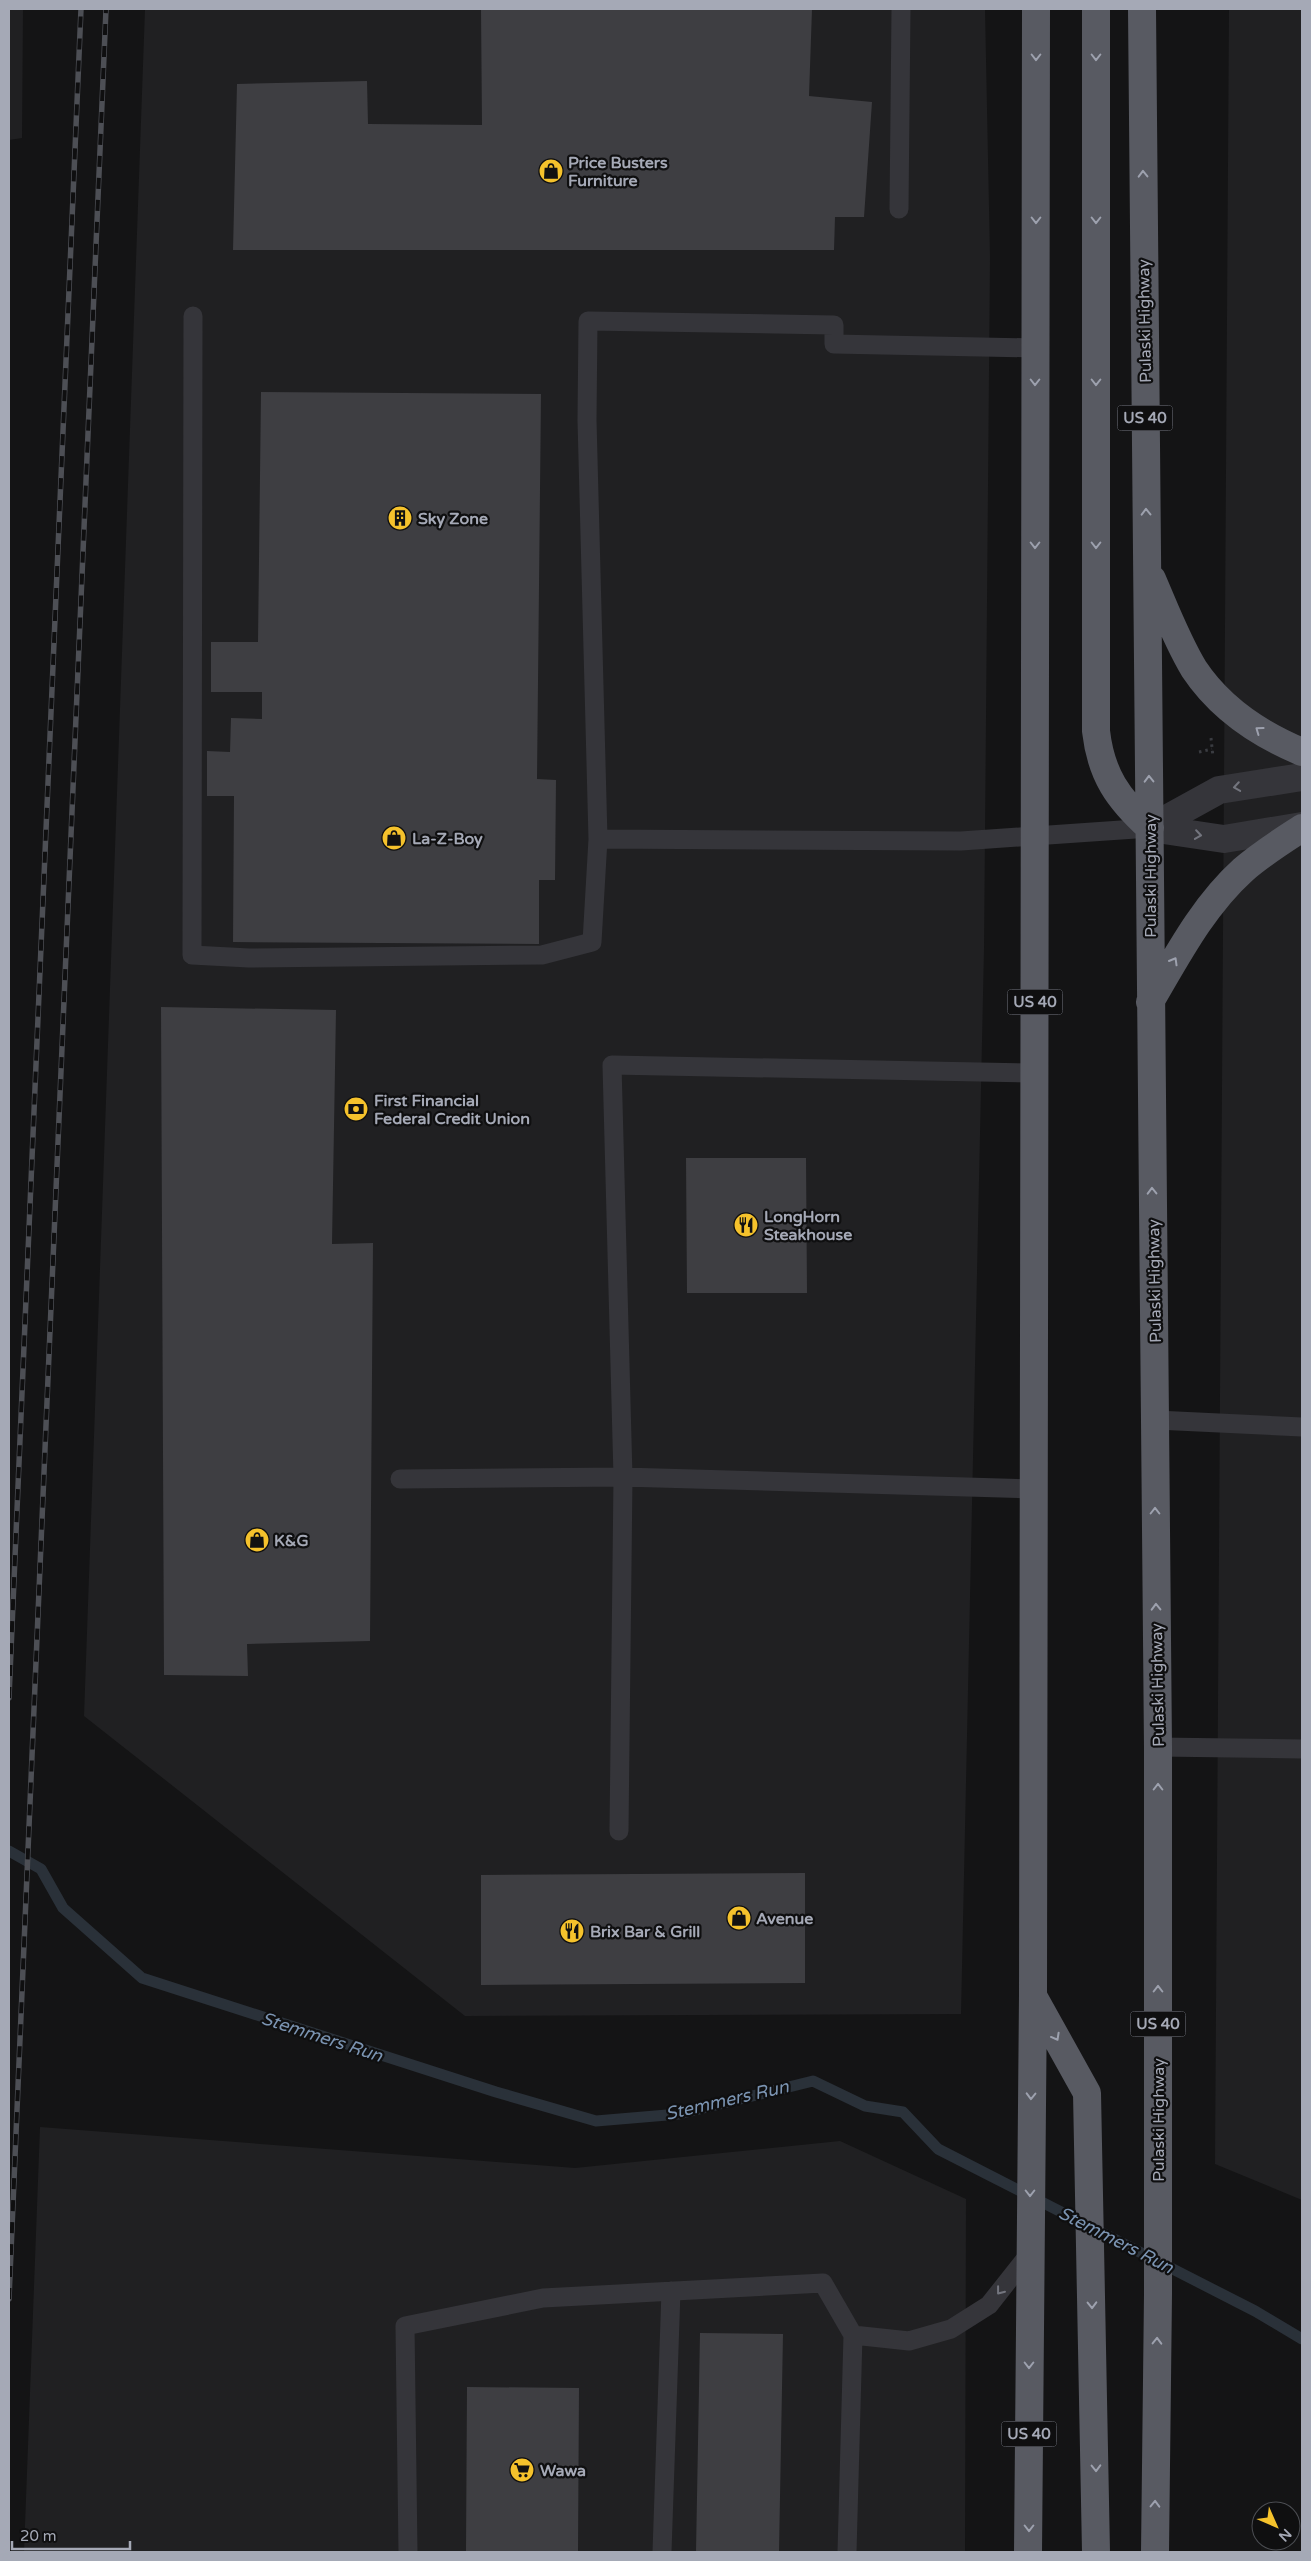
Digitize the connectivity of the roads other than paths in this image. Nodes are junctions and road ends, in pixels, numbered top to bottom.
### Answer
1 (902, 9) edge
2 (1036, 9) edge
3 (1096, 9) edge
4 (1142, 9) edge
5 (899, 209) dead end
6 (193, 316) dead end
7 (1036, 348) junction
8 (1147, 566) junction
9 (1302, 752) edge
10 (1302, 777) edge
11 (1302, 827) edge
12 (1150, 828) junction
13 (1035, 835) junction
14 (598, 839) junction
15 (1150, 1003) junction
16 (1034, 1073) junction
17 (1156, 1420) junction
18 (1302, 1427) edge
19 (623, 1477) junction
20 (400, 1479) dead end
21 (1034, 1489) junction
22 (1158, 1747) junction
23 (1302, 1749) edge
24 (619, 1831) dead end
25 (1033, 1994) junction
26 (1030, 2240) junction
27 (671, 2291) junction
28 (853, 2335) junction
29 (408, 2552) edge
30 (662, 2552) edge
31 (847, 2552) edge
32 (1028, 2552) edge
33 (1096, 2552) edge
34 (1155, 2552) edge

1 - 5 lane
2 -> 7 highway, US 40
3 -> 12 highway
8 -> 4 highway, Pulaski Highway / US 40
6 - 14 lane
7 -> 13 highway, US 40
7 - 14 lane
9 -> 8 highway
12 -> 8 highway, Pulaski Highway / US 40
10 -> 12 street
12 -> 11 street
15 -> 11 highway
12 - 13 lane
12 - 15 highway, Pulaski Highway / US 40
13 - 14 lane
13 - 16 highway, US 40
17 -> 15 highway, Pulaski Highway / US 40
16 - 19 lane
16 - 21 highway, US 40
17 - 18 lane
22 -> 17 highway, Pulaski Highway / US 40
19 - 20 lane
19 - 21 lane
19 - 24 lane
21 - 25 highway, US 40
22 - 23 lane
34 -> 22 highway, Pulaski Highway / US 40
25 -> 26 highway, US 40
25 -> 33 highway
26 -> 28 lane
26 -> 32 highway, US 40
27 - 28 lane
27 - 29 lane
27 - 30 lane
28 - 31 lane

